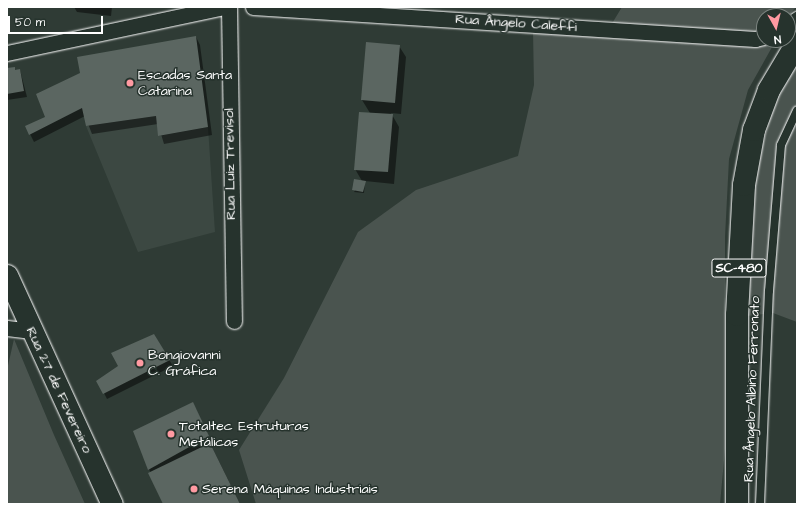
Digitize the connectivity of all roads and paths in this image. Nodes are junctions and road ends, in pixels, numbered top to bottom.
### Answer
1 (223, 7) edge
2 (229, 7) edge
3 (252, 7) edge
4 (756, 38) edge
5 (797, 42) edge
6 (7, 53) edge
7 (797, 111) edge
8 (7, 275) edge
9 (234, 322) dead end
10 (7, 328) edge
11 (32, 331) junction
12 (112, 504) edge
13 (737, 504) edge
14 (760, 504) edge

1 - 6 street
2 - 9 street, Rua Luiz Trevisol
3 - 4 street, Rua Ângelo Caleffi
5 - 13 main road, SC-480
7 - 14 lane, Rua Ângelo Albino Ferronato
8 - 11 main road, Rua 27 de Fevereiro
10 - 11 street
11 - 12 main road, Rua 27 de Fevereiro

